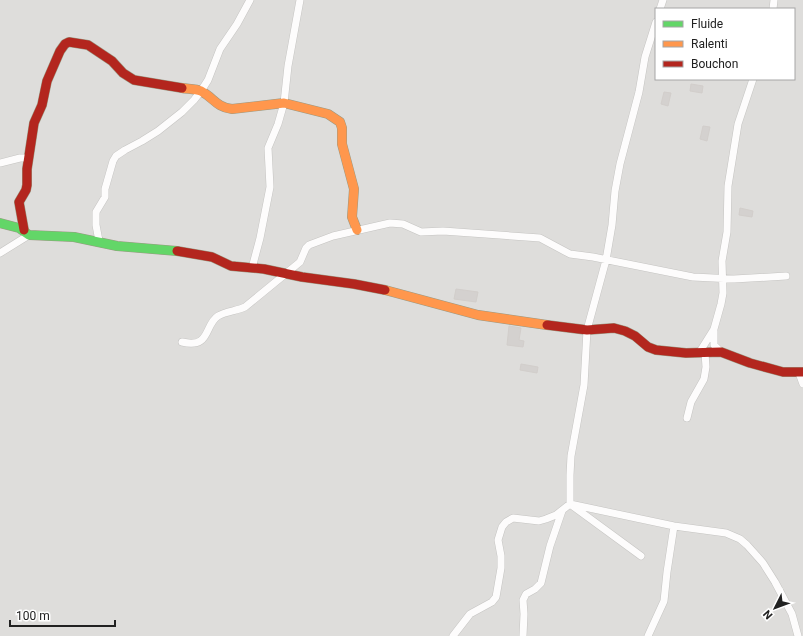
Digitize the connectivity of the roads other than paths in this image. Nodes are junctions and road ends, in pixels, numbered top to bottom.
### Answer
1 (250, 0) edge
2 (300, 0) edge
3 (655, 25) edge
4 (753, 80) edge
5 (201, 92) junction
6 (284, 103) junction
7 (29, 158) junction
8 (0, 163) edge
9 (0, 223) edge
10 (357, 230) junction
11 (27, 233) junction
12 (99, 241) junction
13 (0, 253) edge
14 (606, 260) junction
15 (252, 268) junction
16 (287, 274) junction
17 (786, 276) dead end
18 (723, 279) junction
19 (714, 329) junction
20 (587, 330) junction
21 (182, 342) dead end
22 (721, 352) junction
23 (702, 353) junction
24 (801, 372) edge
25 (803, 384) edge
26 (687, 418) dead end
27 (570, 504) junction
28 (563, 510) junction
29 (674, 526) junction
30 (641, 556) dead end
31 (800, 634) edge
32 (453, 636) edge
33 (523, 636) edge
34 (648, 636) edge

1 - 5 street
2 - 6 street
3 - 14 street
4 - 18 street
5 - 6 street
5 - 7 street
5 - 12 street
6 - 10 street
6 - 15 street
7 - 8 street
7 - 11 street
9 - 11 street
10 - 14 street
10 - 16 street
11 - 12 street
11 - 13 street
12 - 15 street
14 - 18 street
14 - 20 street
15 - 16 street
16 - 20 street
16 - 21 street
17 - 18 street
18 - 19 street
19 - 22 street
19 - 23 street
20 - 23 street
20 - 27 street
22 - 23 street
22 - 24 street
23 - 26 street
24 - 25 street
27 - 28 street
27 - 29 street
27 - 30 street
28 - 32 street
28 - 33 street
29 - 31 street
29 - 34 street

